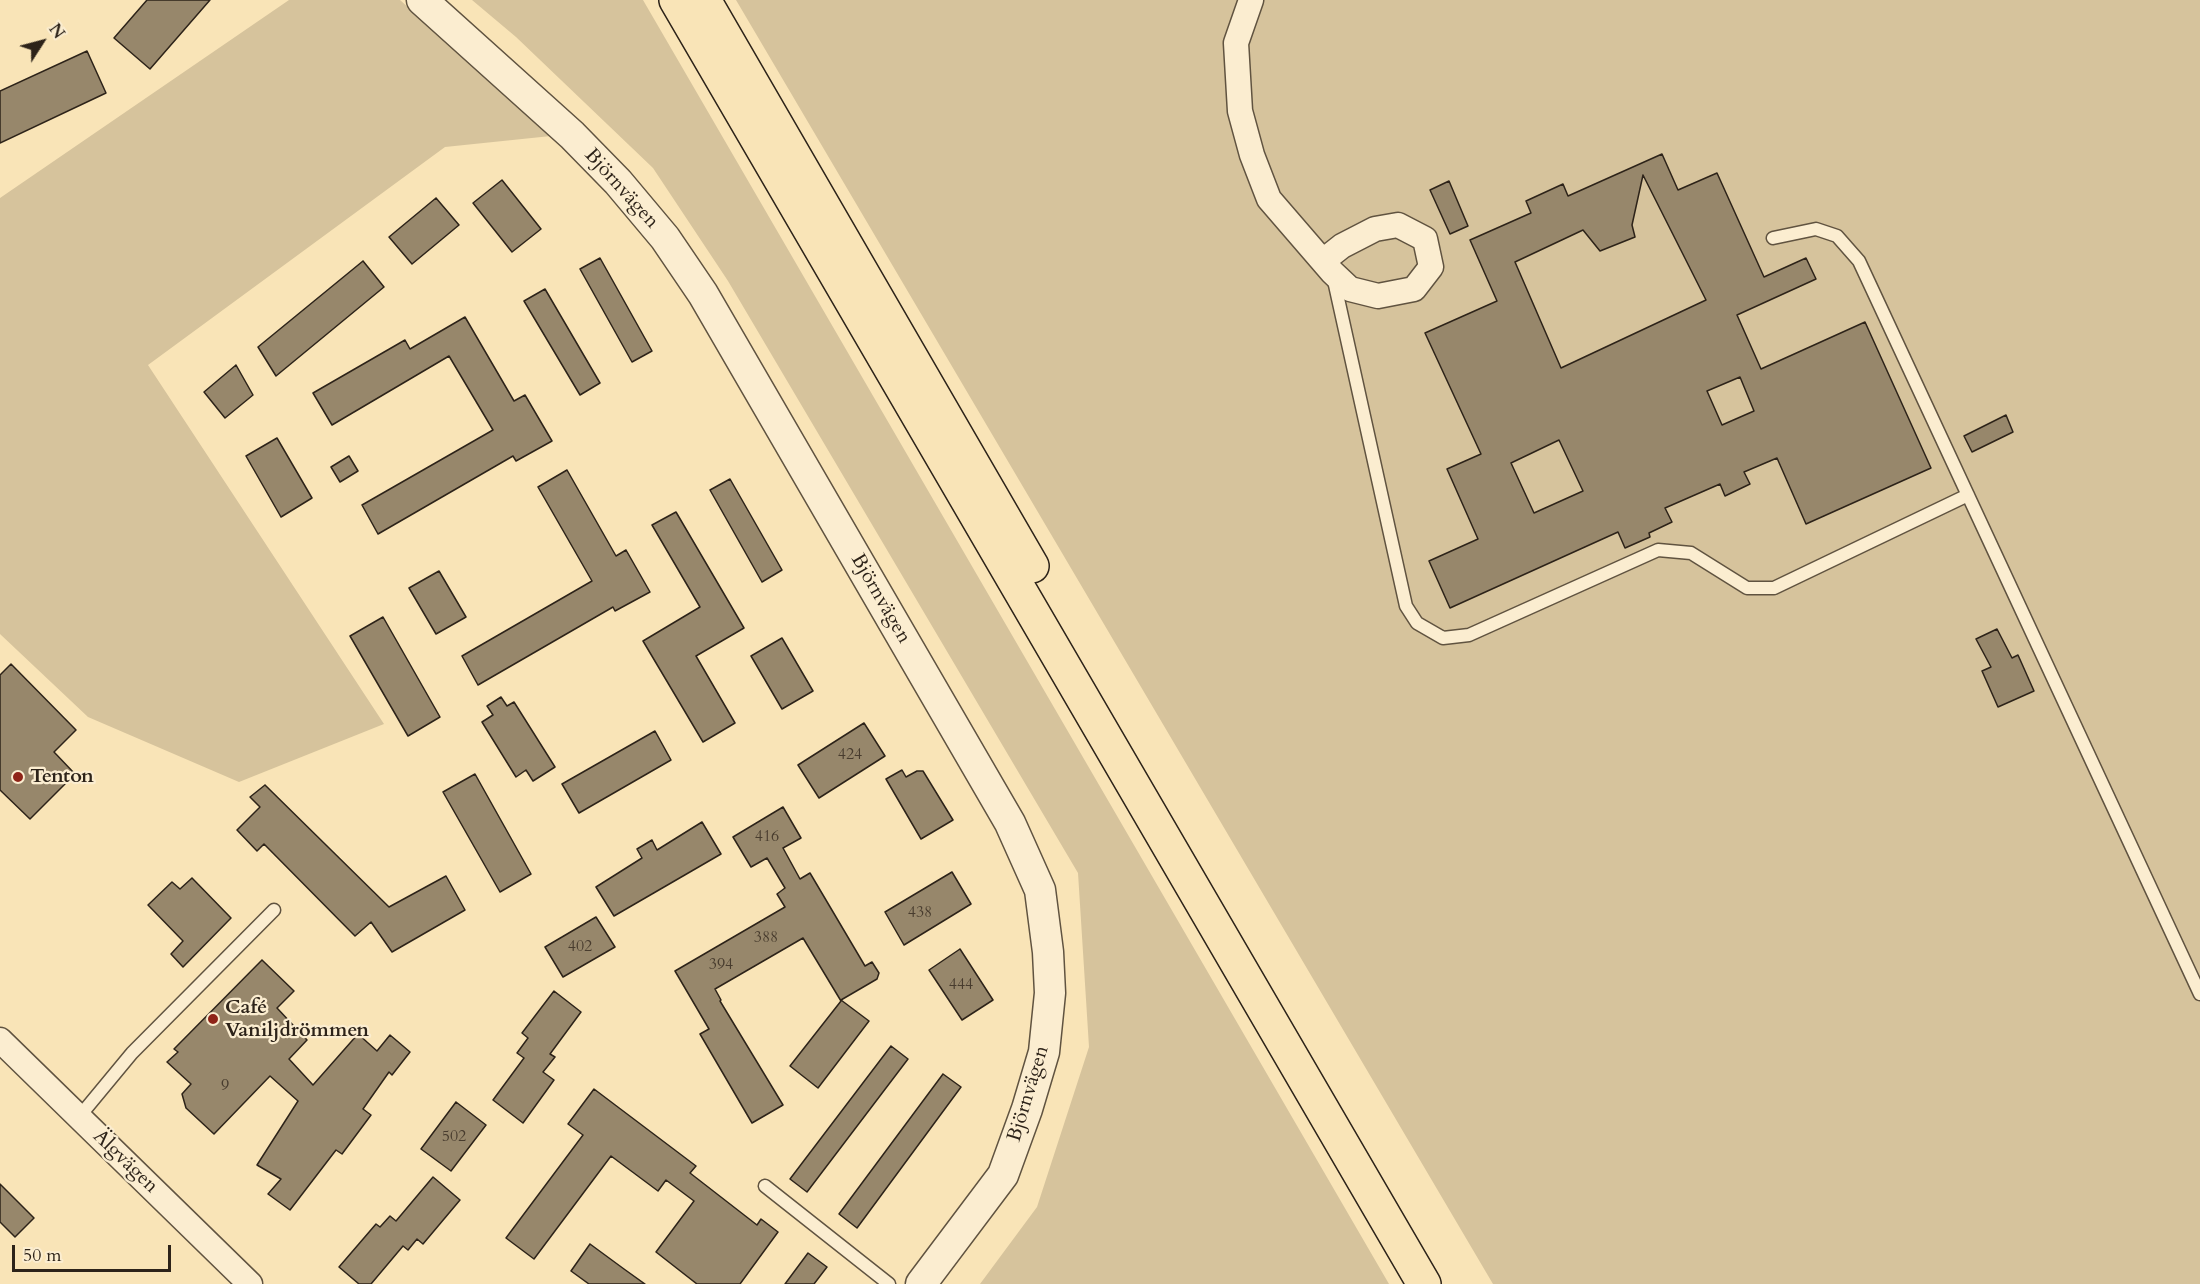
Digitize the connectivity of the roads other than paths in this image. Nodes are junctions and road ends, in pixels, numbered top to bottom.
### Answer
1 (422, 0) edge
2 (676, 0) edge
3 (704, 0) edge
4 (1251, 0) edge
5 (1773, 238) dead end
6 (1327, 267) joint
7 (1968, 495) junction
8 (274, 910) dead end
9 (2200, 994) edge
10 (0, 1040) edge
11 (79, 1117) junction
12 (765, 1186) dead end
13 (249, 1284) edge
14 (889, 1284) edge
15 (921, 1284) edge
16 (1424, 1284) edge
17 (1448, 1284) edge

1 - 15 street, Björnvägen
2 - 16 highway
3 - 17 highway
4 - 6 street
5 - 7 lane
6 - 7 lane
7 - 9 lane
8 - 11 lane
10 - 11 street, Älgvägen
11 - 13 street, Älgvägen
12 - 14 lane

